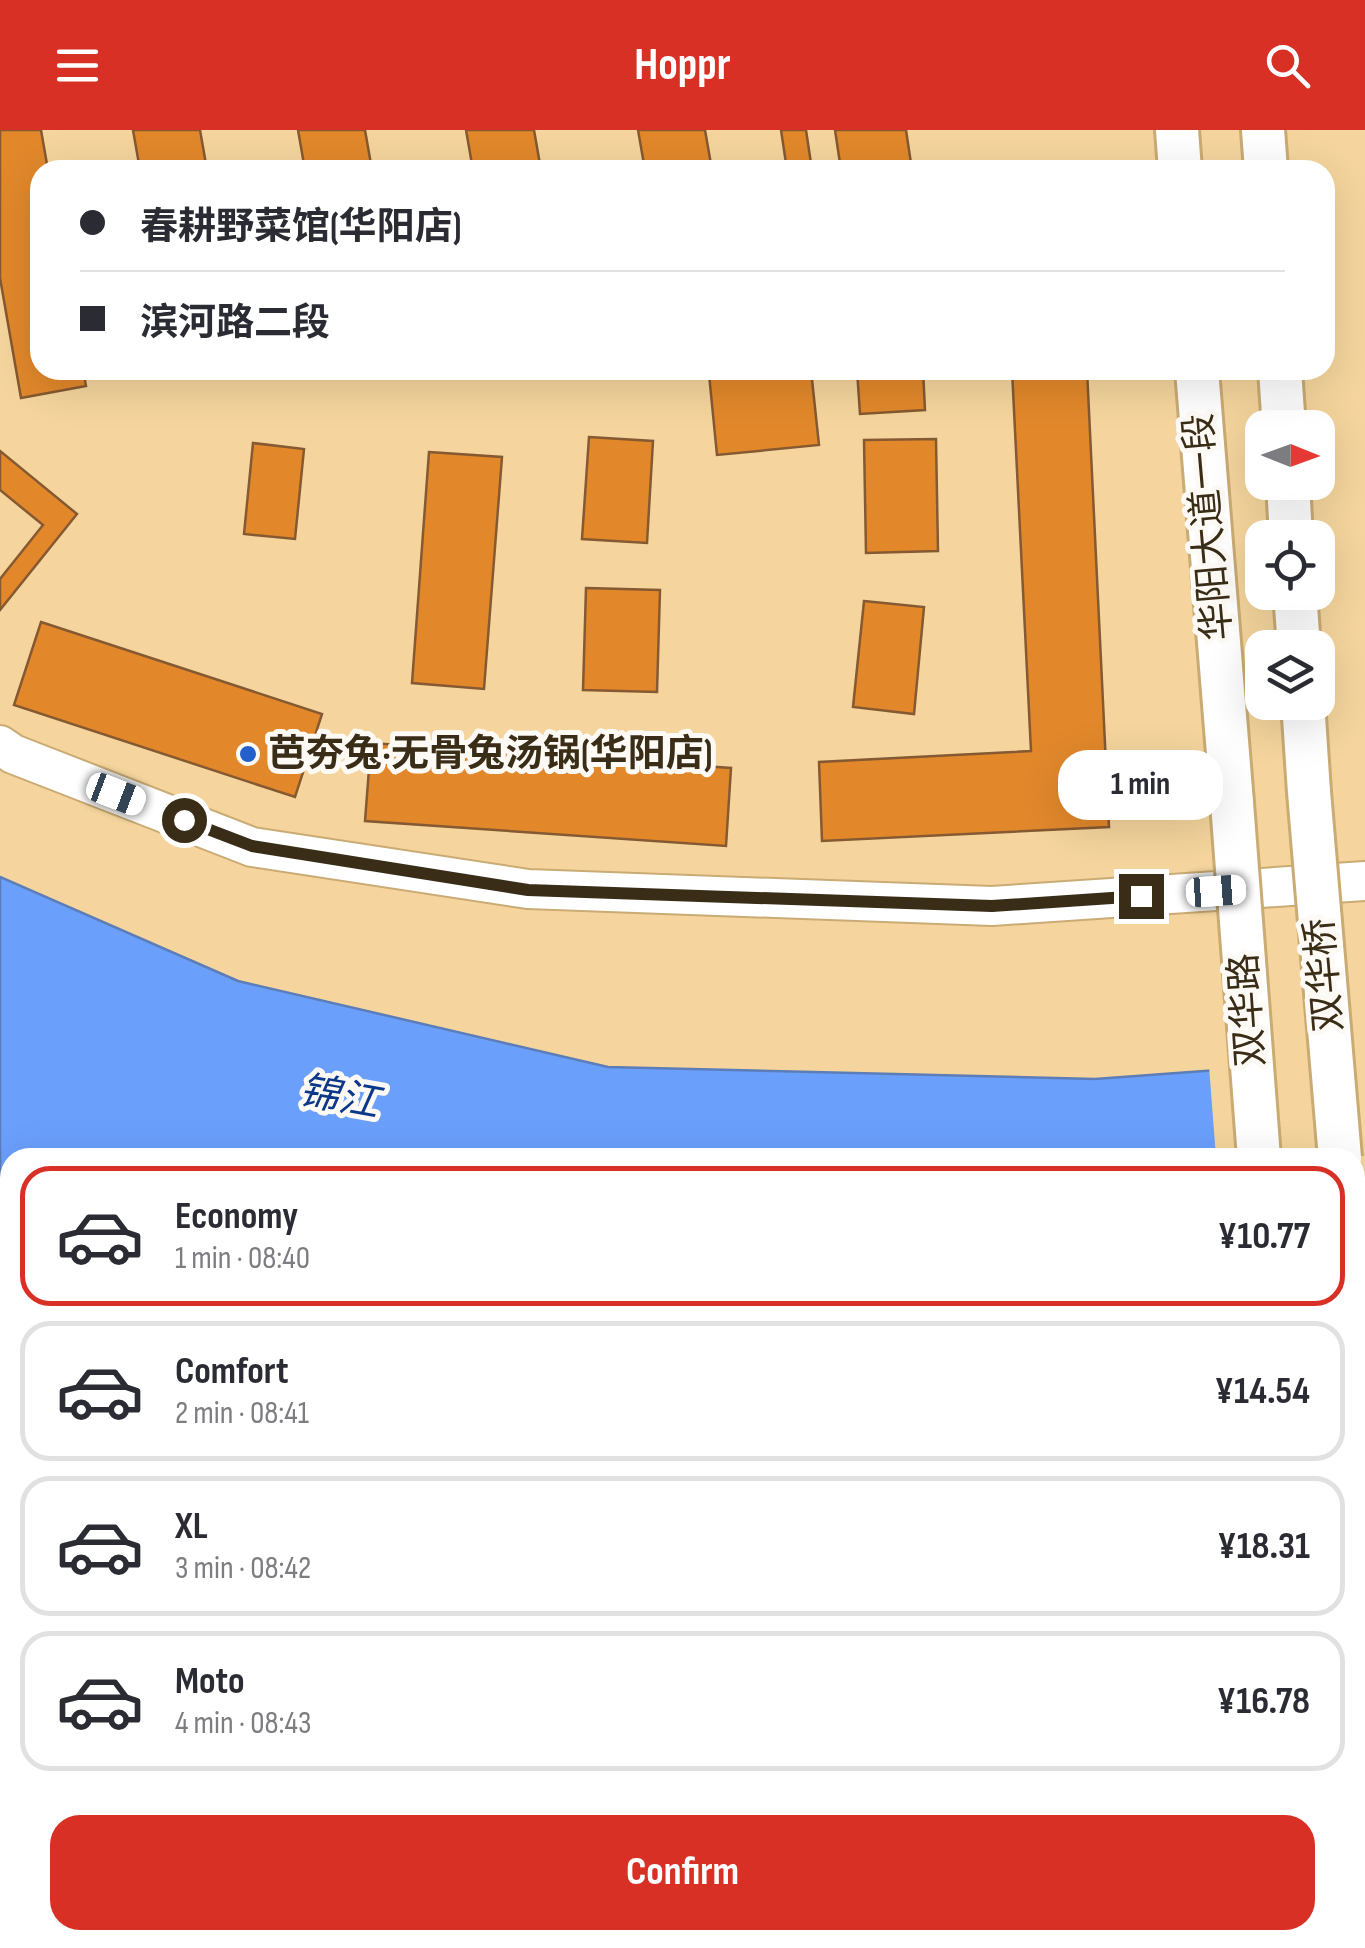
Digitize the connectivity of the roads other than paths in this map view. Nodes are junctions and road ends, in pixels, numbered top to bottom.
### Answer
1 (1177, 130) edge
2 (1263, 130) edge
3 (1179, 160) edge
4 (1265, 160) edge
5 (1197, 380) edge
6 (1281, 380) edge
7 (1283, 410) edge
8 (1304, 720) edge
9 (0, 745) edge
10 (1232, 803) joint
11 (1365, 880) edge
12 (1258, 1148) edge
13 (1339, 1148) edge

1 - 3 main road
2 - 4 main road
5 - 10 main road, 华阳大道一段
6 - 7 main road
8 - 13 main road, 双华桥, bridge
9 - 11 street
10 - 12 main road, 双华路, bridge

